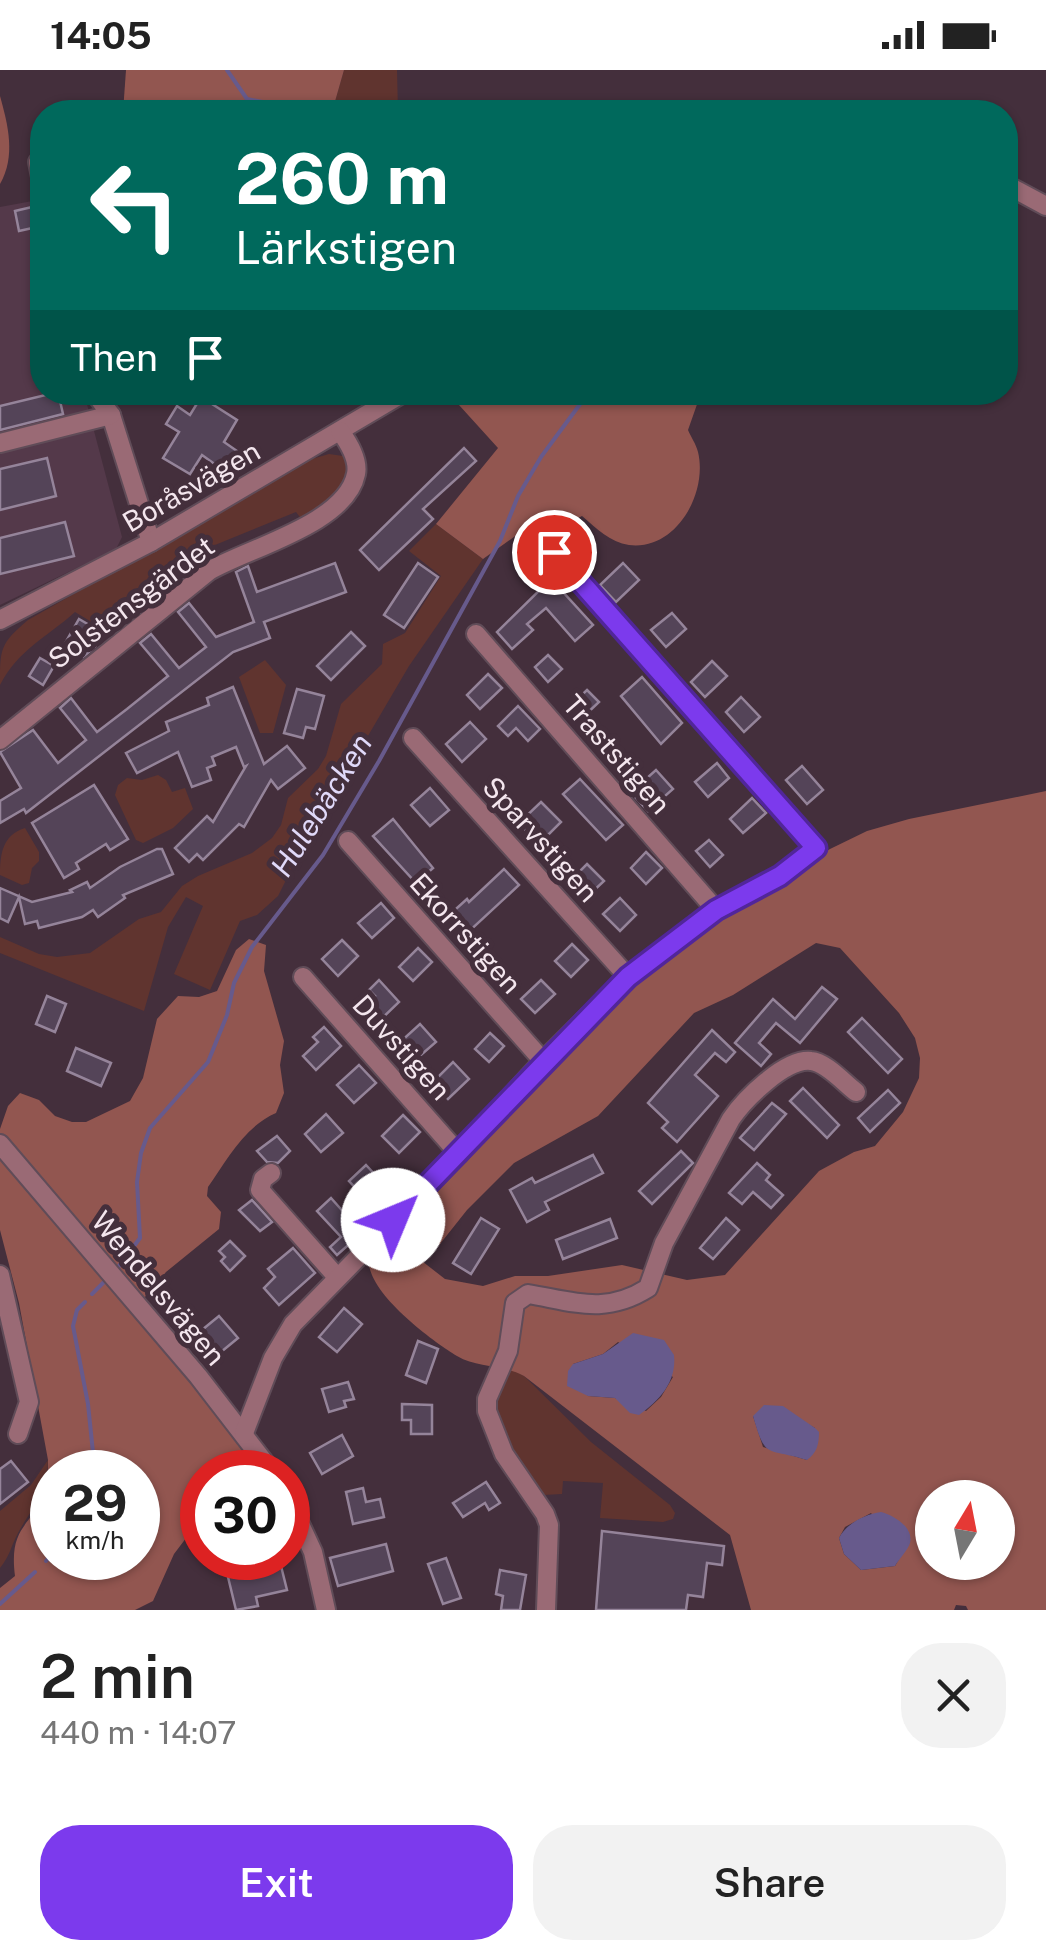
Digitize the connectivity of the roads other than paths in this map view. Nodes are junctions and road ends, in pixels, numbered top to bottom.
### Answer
1 (1018, 191) edge
2 (1046, 206) edge
3 (103, 405) edge
4 (383, 405) edge
5 (110, 416) junction
6 (340, 431) junction
7 (0, 443) edge
8 (151, 542) junction
9 (554, 552) dead end
10 (0, 620) edge
11 (476, 634) dead end
12 (414, 738) dead end
13 (0, 740) edge
14 (348, 841) dead end
15 (716, 910) junction
16 (303, 977) dead end
17 (628, 977) junction
18 (543, 1061) junction
19 (856, 1092) dead end
20 (0, 1144) edge
21 (459, 1154) junction
22 (271, 1173) dead end
23 (0, 1275) edge
24 (337, 1276) junction
25 (244, 1433) junction
26 (18, 1434) dead end
27 (256, 1450) edge
28 (310, 1548) edge
29 (326, 1610) edge
30 (546, 1610) edge

1 - 2 street
3 - 5 street
4 - 6 street, Boråsvägen
5 - 7 street
5 - 8 street
6 - 8 street, Boråsvägen
6 - 13 street, Solstensgärdet
8 - 10 street, Boråsvägen
9 - 15 street
11 - 15 street, Traststigen
12 - 17 street, Sparvstigen
14 - 18 street, Ekorrstigen
15 - 17 street
16 - 21 street, Duvstigen
17 - 18 street
18 - 21 street
19 - 30 street
20 - 25 street, Wendelsvägen
21 - 24 street
22 - 24 street
23 - 26 street
24 - 25 street
25 - 27 street, Wendelsvägen
28 - 29 street

